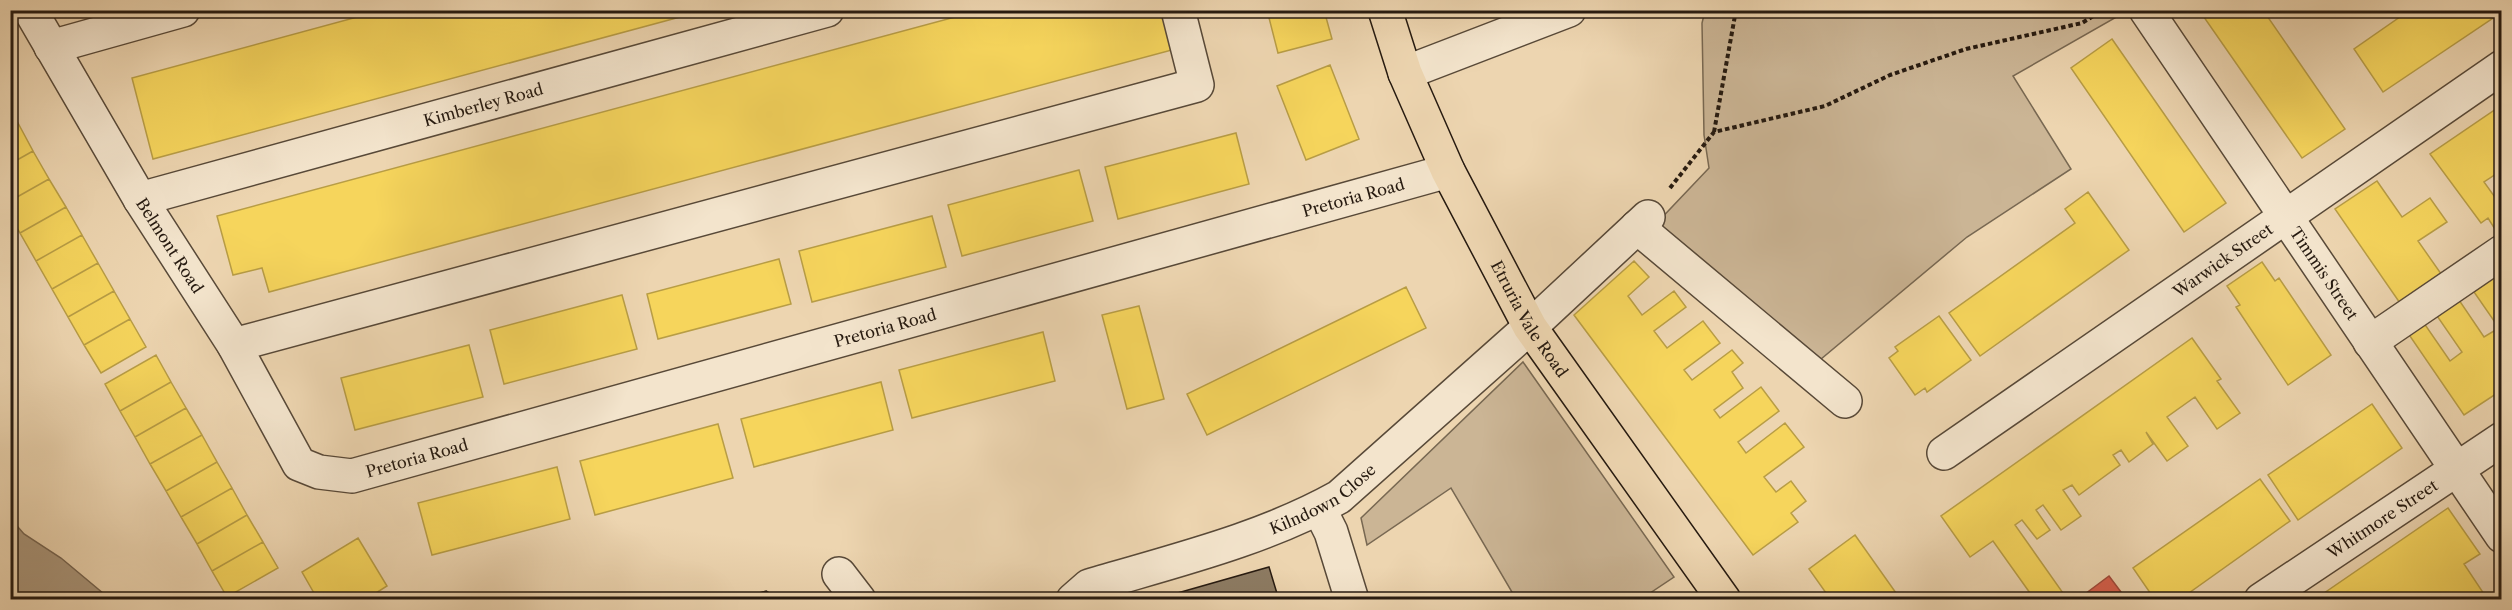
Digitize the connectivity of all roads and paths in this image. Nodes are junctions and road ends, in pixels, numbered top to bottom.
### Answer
1 (30, 10) edge
2 (183, 10) edge
3 (827, 10) edge
4 (1178, 10) edge
5 (1385, 10) edge
6 (1569, 10) edge
7 (1736, 10) edge
8 (2103, 10) edge
9 (2146, 10) edge
10 (51, 47) junction
11 (2502, 67) edge
12 (1405, 73) junction
13 (1714, 132) junction
14 (1448, 171) junction
15 (140, 199) junction
16 (2286, 217) junction
17 (1642, 222) junction
18 (2502, 252) edge
19 (1530, 327) junction
20 (2370, 342) junction
21 (234, 345) junction
22 (1845, 401) dead end
23 (2502, 439) edge
24 (1944, 453) dead end
25 (2456, 469) junction
26 (319, 472) joint
27 (1309, 513) junction
28 (2502, 536) edge
29 (839, 574) dead end
30 (859, 600) edge
31 (1072, 600) edge
32 (1352, 600) edge
33 (1724, 600) edge
34 (2261, 600) edge

1 - 10 street, Belmont Road
2 - 10 street
3 - 15 street, Kimberley Road
4 - 21 street
5 - 12 main road, Etruria Vale Road
6 - 12 street
7 - 13 path
8 - 13 path
9 - 16 street, Timmis Street
10 - 15 street, Belmont Road
11 - 16 street, Warwick Street
12 - 14 main road, Etruria Vale Road
13 - 17 path
14 - 19 main road, Etruria Vale Road
14 - 26 street, Pretoria Road
15 - 21 street, Belmont Road
16 - 20 street, Timmis Street
16 - 24 street, Warwick Street
17 - 19 street, Kilndown Close
17 - 22 street
18 - 20 street
19 - 27 street, Kilndown Close
19 - 33 main road, Etruria Vale Road
20 - 25 street, Timmis Street
21 - 26 street, Belmont Road
23 - 25 street, Whitmore Street
25 - 28 street, Timmis Street
25 - 34 street, Whitmore Street
27 - 31 street, Kilndown Close
27 - 32 street
29 - 30 street

